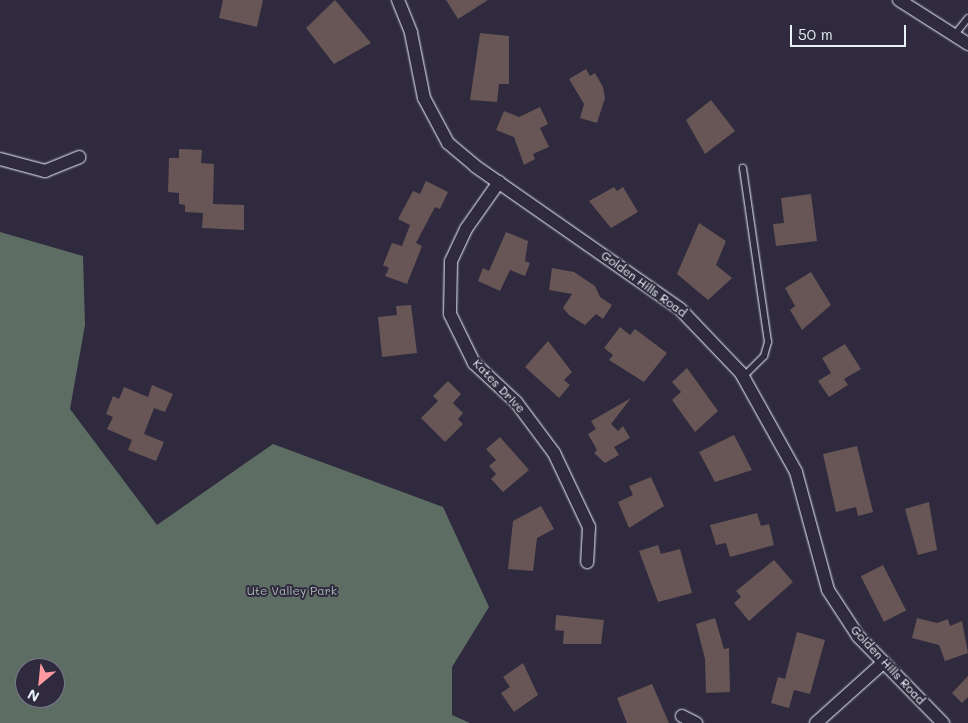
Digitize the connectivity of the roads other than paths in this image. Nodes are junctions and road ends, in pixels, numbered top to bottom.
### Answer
1 (398, 0) edge
2 (899, 0) edge
3 (968, 18) edge
4 (956, 33) junction
5 (968, 44) edge
6 (79, 157) dead end
7 (0, 159) edge
8 (744, 168) dead end
9 (498, 182) junction
10 (743, 376) junction
11 (587, 562) dead end
12 (884, 662) junction
13 (682, 716) dead end
14 (696, 723) edge
15 (816, 723) edge
16 (943, 723) edge

1 - 9 street, Golden Hills Road
2 - 4 street
3 - 4 lane
4 - 5 street
6 - 7 street
8 - 10 lane
9 - 10 street, Golden Hills Road
9 - 11 street, Kates Drive
10 - 12 street, Golden Hills Road
12 - 15 street
12 - 16 street, Golden Hills Road
13 - 14 street

